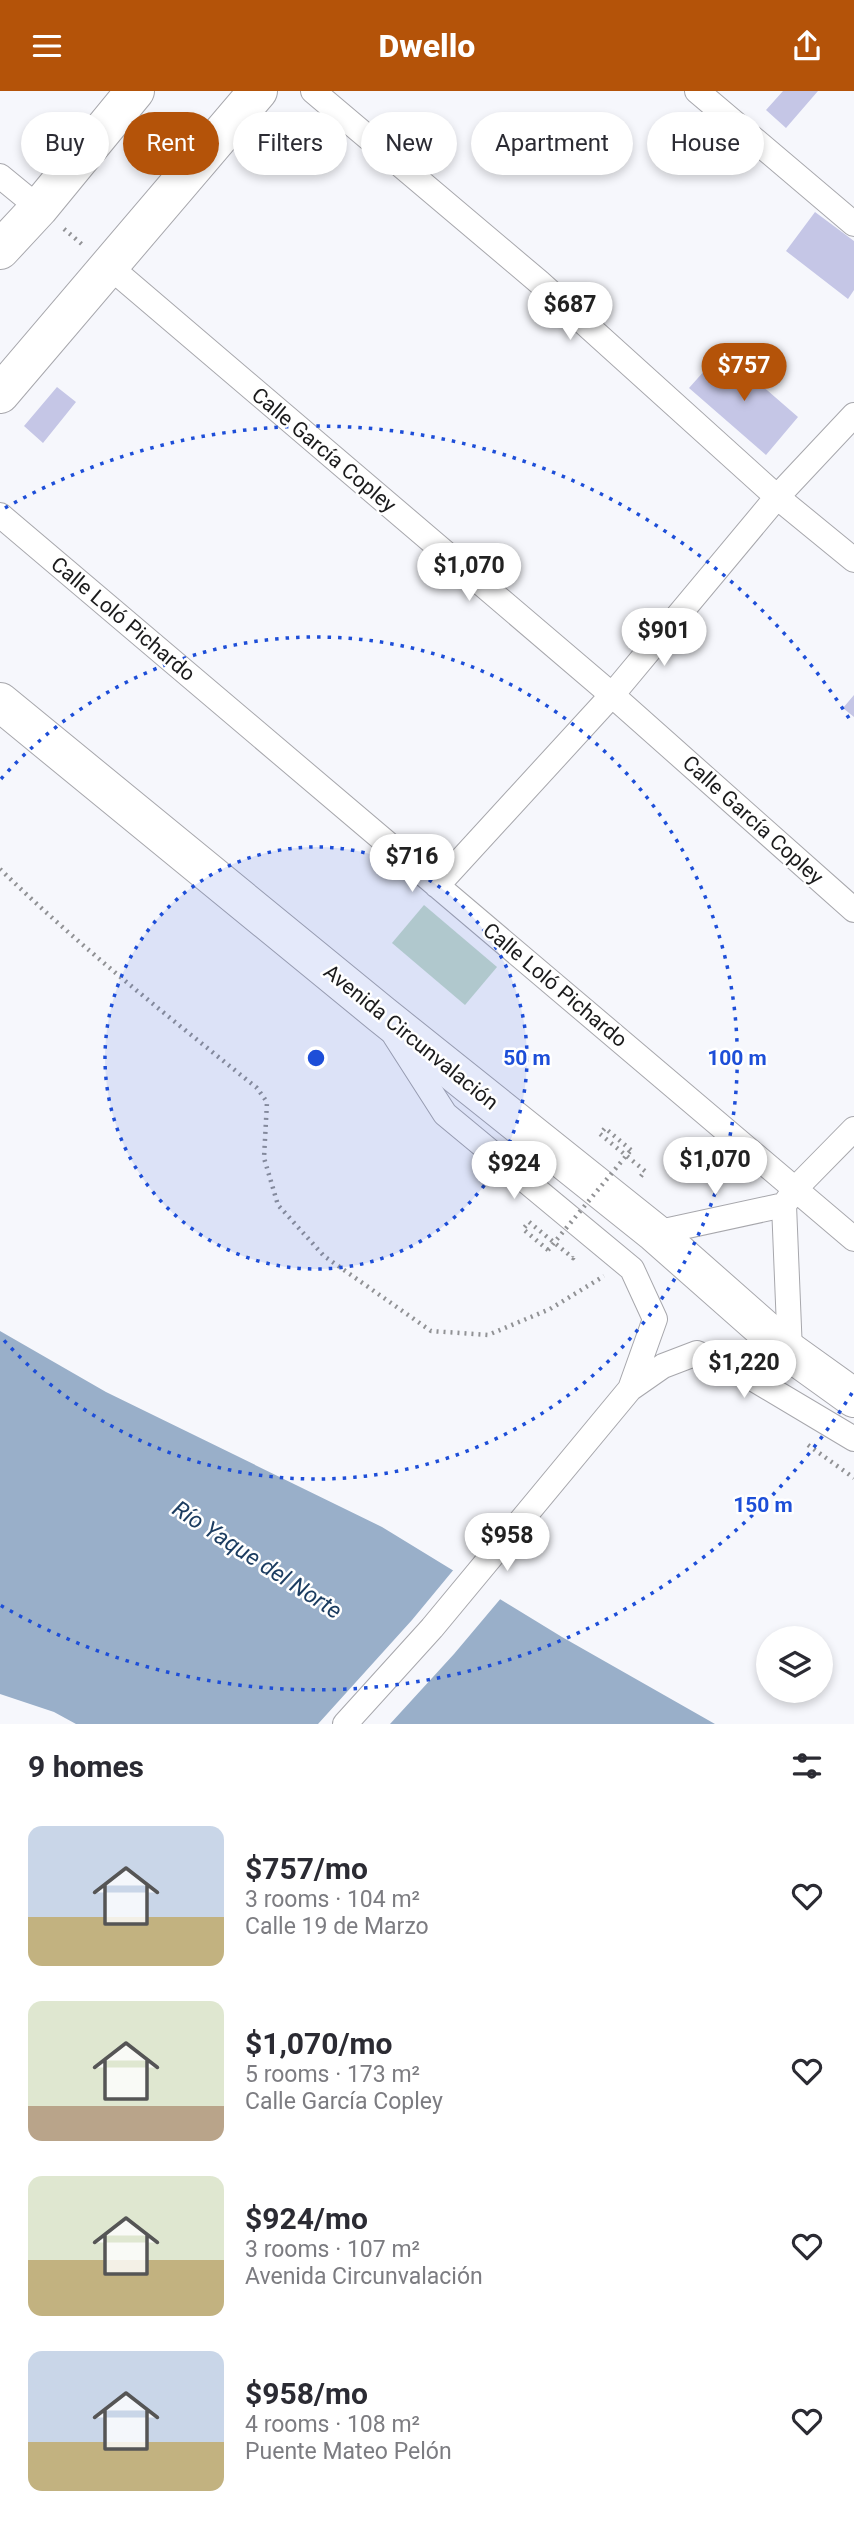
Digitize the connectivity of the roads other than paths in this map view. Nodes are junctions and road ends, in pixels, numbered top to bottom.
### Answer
1 (135, 91) edge
2 (258, 91) edge
3 (313, 91) edge
4 (697, 91) edge
5 (0, 176) edge
6 (39, 208) junction
7 (854, 224) edge
8 (0, 250) edge
9 (110, 267) junction
10 (0, 394) edge
11 (854, 415) edge
12 (777, 497) junction
13 (0, 515) edge
14 (854, 560) edge
15 (612, 695) junction
16 (0, 702) edge
17 (437, 886) junction
18 (854, 910) edge
19 (381, 1014) junction
20 (854, 1129) edge
21 (790, 1197) junction
22 (655, 1233) junction
23 (854, 1239) edge
24 (790, 1352) junction
25 (630, 1389) junction
26 (854, 1398) edge
27 (854, 1439) edge
28 (345, 1724) edge

1 - 6 main road
2 - 9 main road
3 - 12 street
4 - 7 street
5 - 6 street
6 - 8 main road
9 - 10 main road
9 - 15 street, Calle García Copley
11 - 12 street
12 - 14 street
12 - 15 street
13 - 17 street, Calle Loló Pichardo
15 - 17 street
15 - 18 street, Calle García Copley
16 - 19 main road, Avenida Circunvalación
17 - 21 street, Calle Loló Pichardo
19 - 22 main road, Avenida Circunvalación
19 - 25 street
20 - 21 street
21 - 22 street
21 - 23 street, Calle Loló Pichardo
21 - 24 street
22 - 24 main road, Avenida Circunvalación
24 - 26 main road, Avenida Circunvalación
25 - 27 street
25 - 28 street

